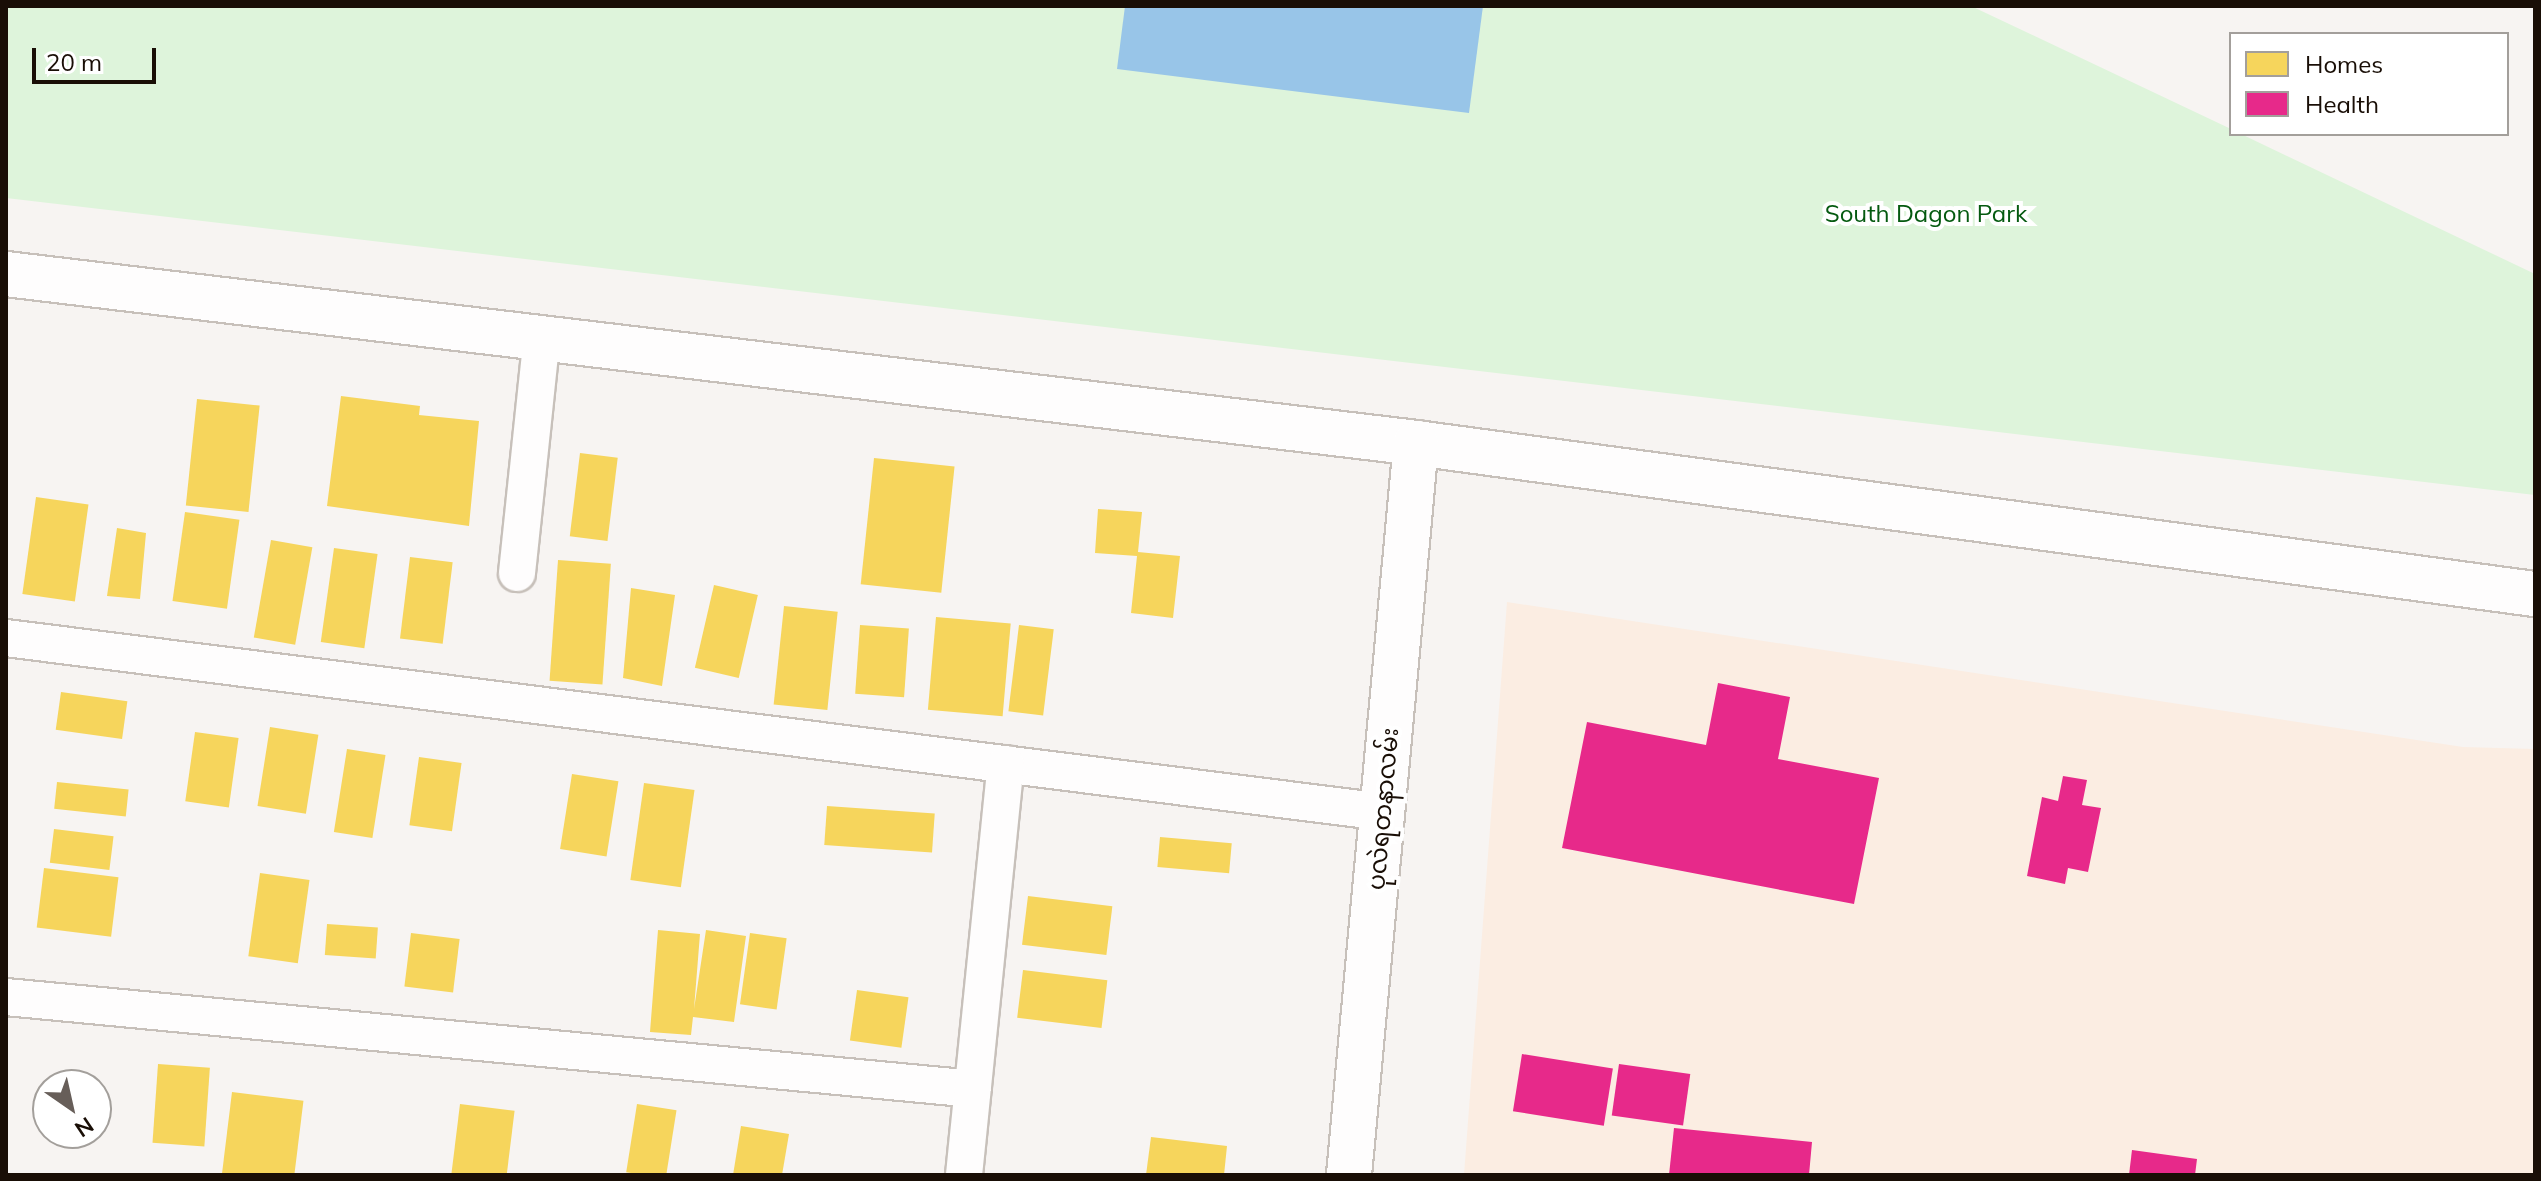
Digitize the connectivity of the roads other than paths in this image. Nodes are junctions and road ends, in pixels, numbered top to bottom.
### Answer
1 (6, 274) edge
2 (542, 337) junction
3 (1416, 443) junction
4 (517, 573) dead end
5 (2535, 594) edge
6 (6, 638) edge
7 (1006, 764) junction
8 (1383, 812) junction
9 (6, 997) edge
10 (973, 1089) junction
11 (964, 1175) edge
12 (1349, 1175) edge

1 - 2 main road
2 - 3 main road
2 - 4 street
3 - 5 main road
3 - 8 main road, ပုလဲရတနာလမ်း
6 - 7 street
7 - 8 street
7 - 10 street
8 - 12 main road, ပုလဲရတနာလမ်း
9 - 10 street
10 - 11 street

